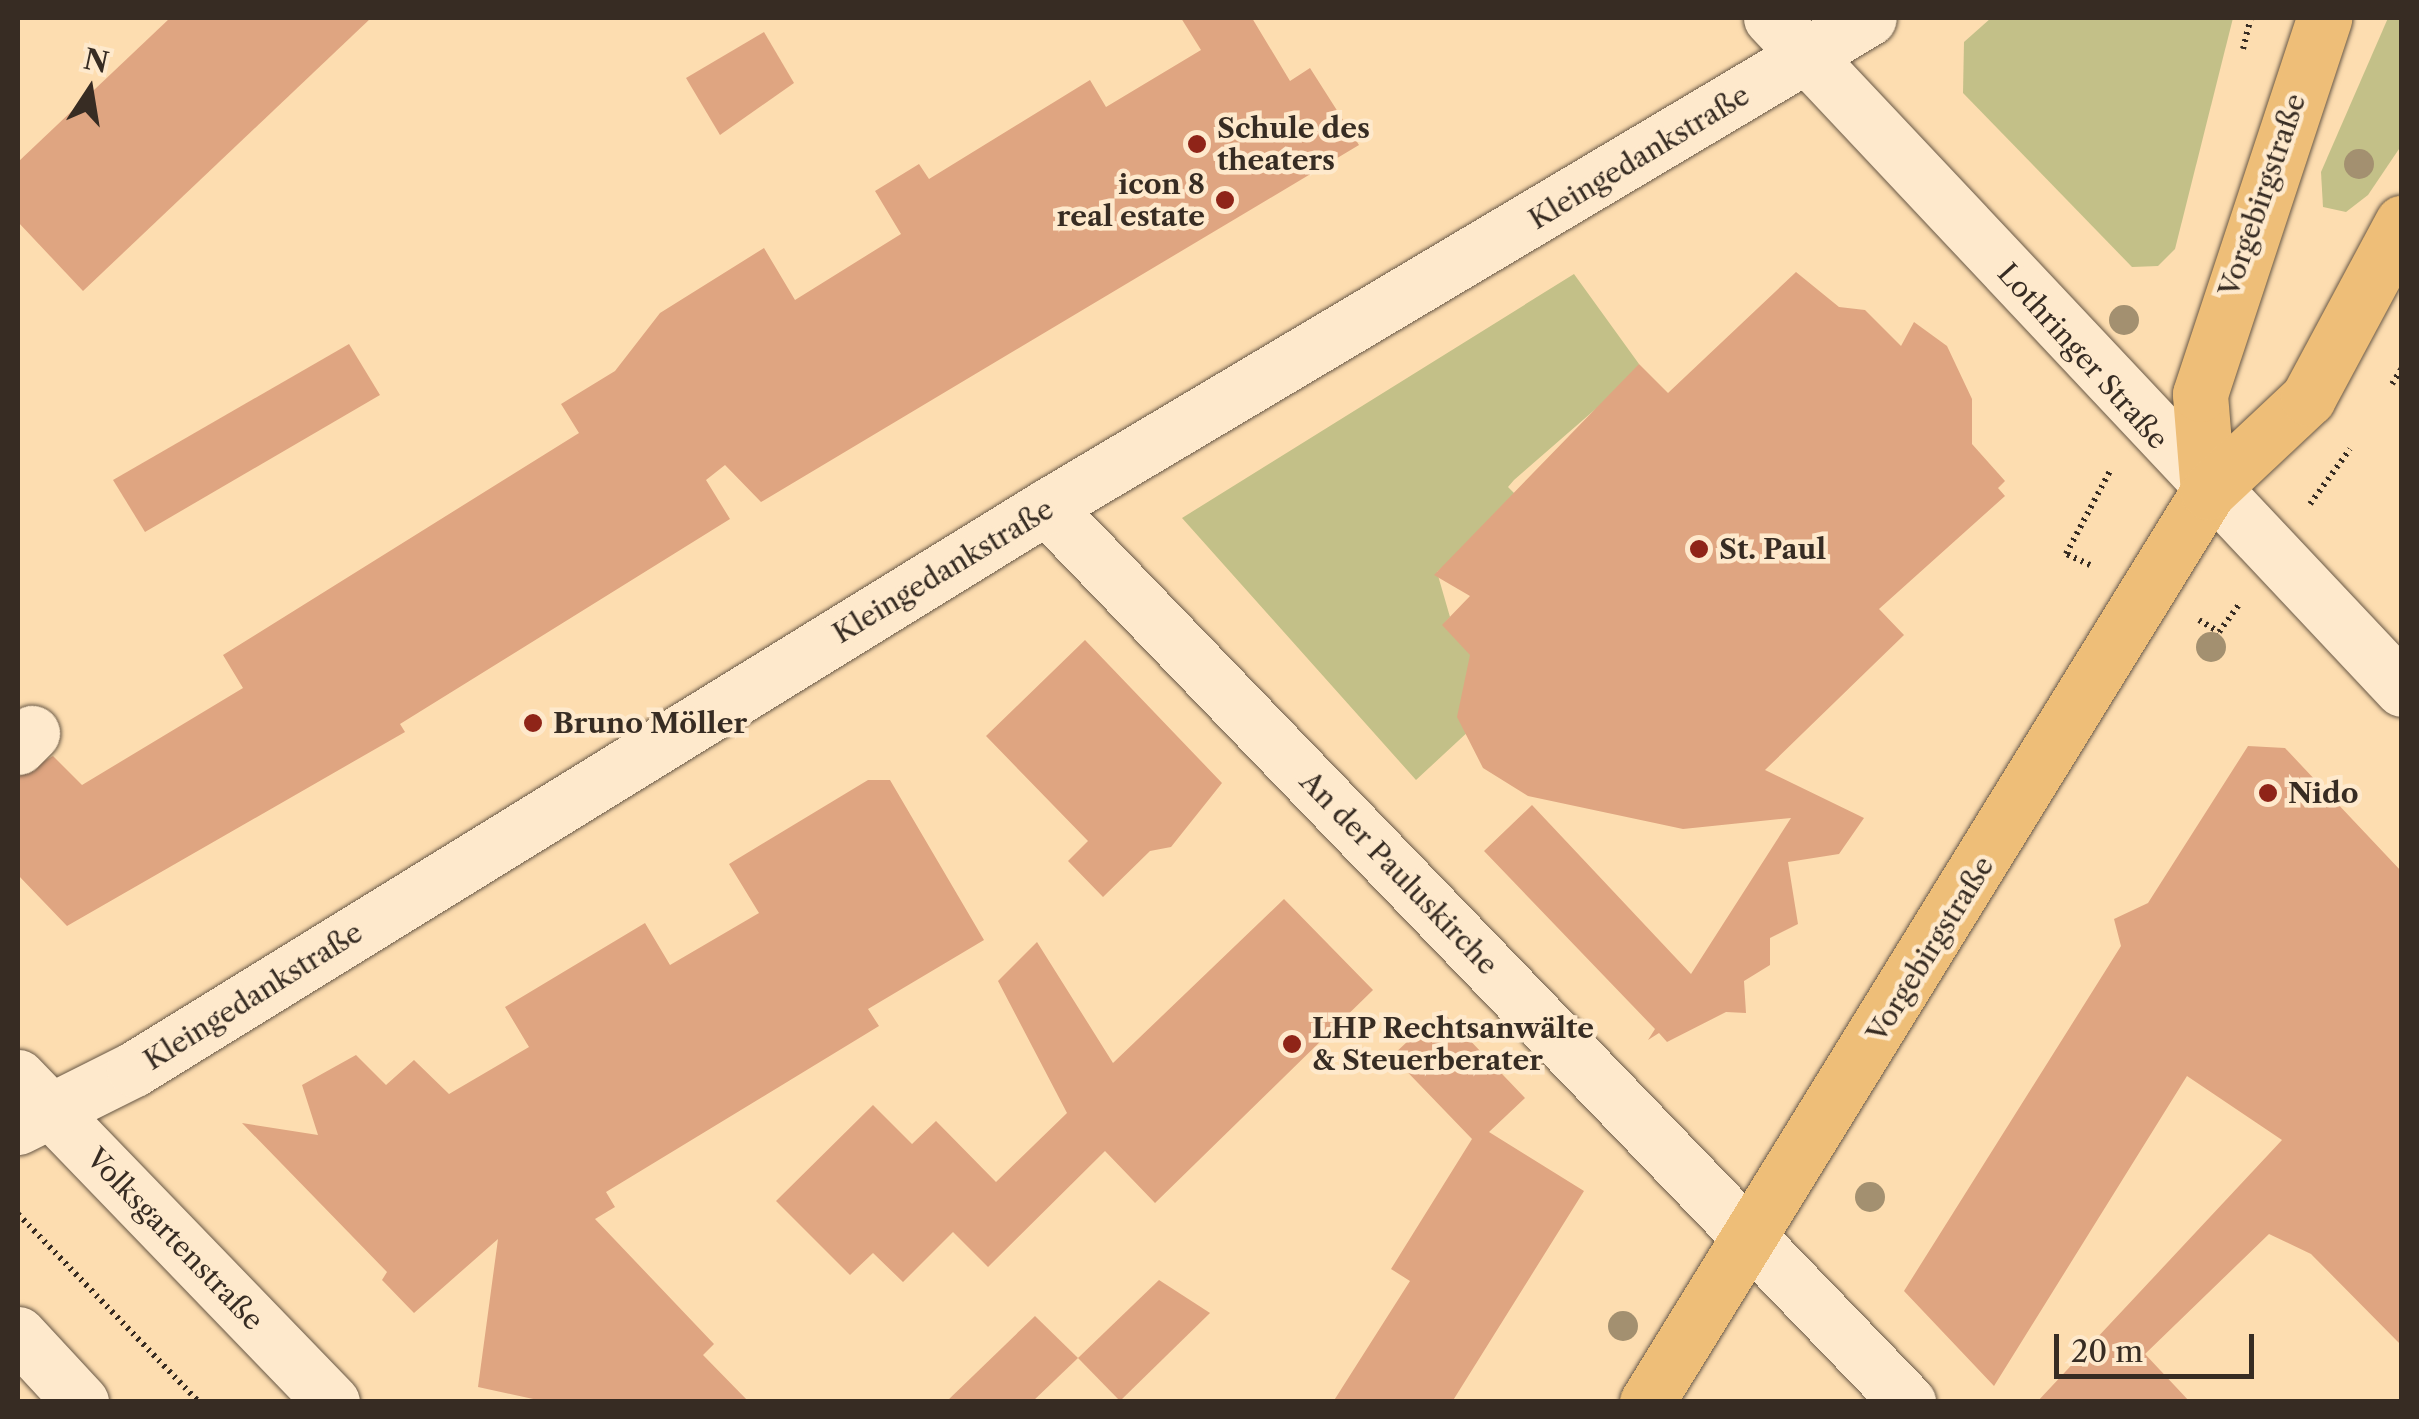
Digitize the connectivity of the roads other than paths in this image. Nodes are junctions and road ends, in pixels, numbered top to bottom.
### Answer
1 (1771, 18) edge
2 (1869, 18) edge
3 (2313, 30) edge
4 (1810, 56) junction
5 (2402, 223) edge
6 (2208, 492) junction
7 (1046, 507) junction
8 (2402, 689) edge
9 (29, 1105) edge
10 (1752, 1239) junction
11 (18, 1334) edge
12 (81, 1402) edge
13 (332, 1402) edge
14 (1647, 1402) edge
15 (1908, 1402) edge

1 - 4 street, Lothringer Straße
2 - 4 street, Kleingedankstraße
3 - 6 main road, Vorgebirgstraße
4 - 6 street, Lothringer Straße
4 - 7 street, Kleingedankstraße
5 - 6 main road, Vorgebirgstraße
6 - 8 street, Lothringer Straße
6 - 10 main road, Vorgebirgstraße
7 - 9 street, Kleingedankstraße
7 - 10 street, An der Pauluskirche
9 - 13 street, Volksgartenstraße
10 - 14 main road, Vorgebirgstraße
10 - 15 street, An der Pauluskirche
11 - 12 street

